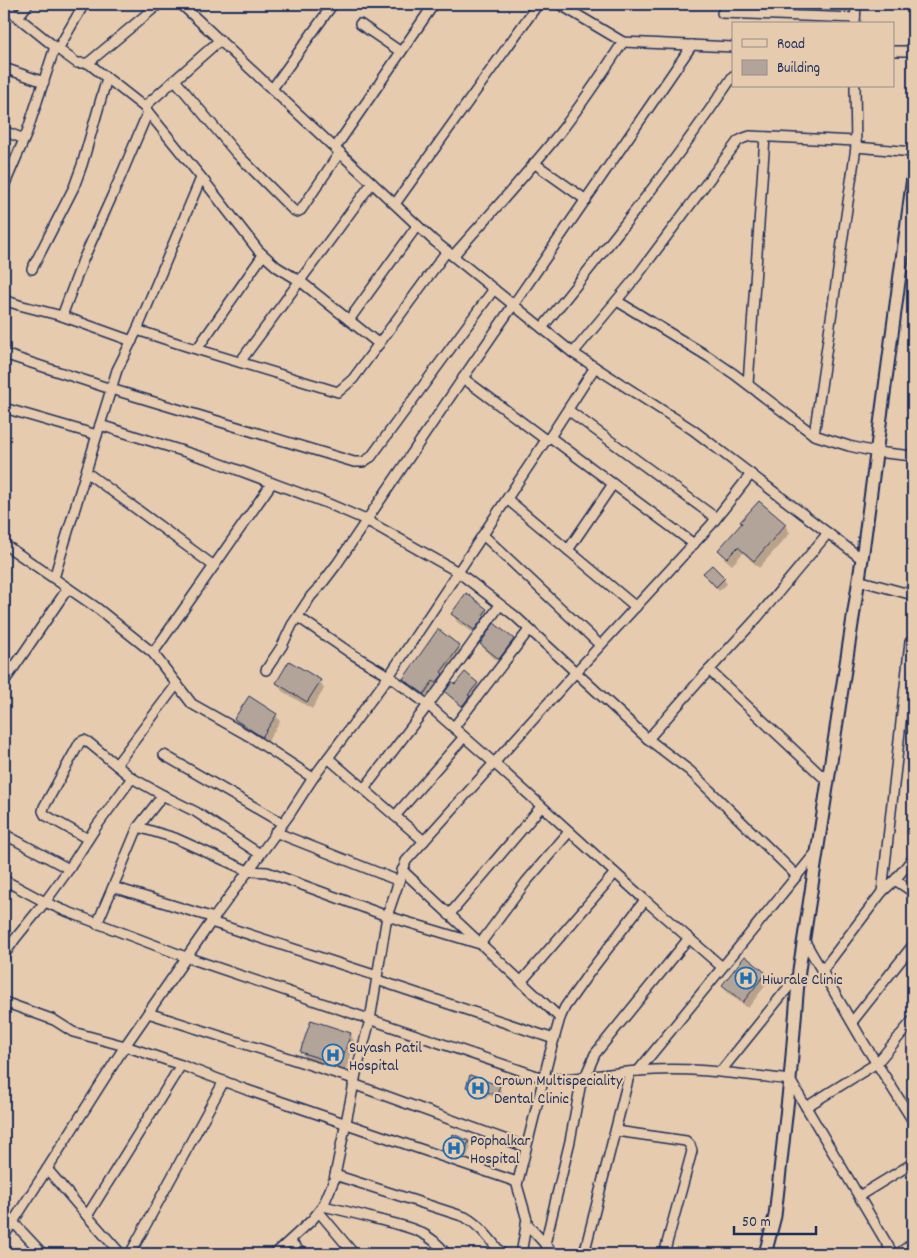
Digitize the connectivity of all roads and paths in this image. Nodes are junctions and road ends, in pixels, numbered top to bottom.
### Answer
1 (28, 4) edge
2 (84, 4) edge
3 (160, 4) edge
4 (181, 4) edge
5 (333, 4) edge
6 (434, 4) edge
7 (538, 4) edge
8 (856, 4) edge
9 (563, 5) edge
10 (4, 6) edge
11 (722, 13) dead end
12 (18, 18) junction
13 (855, 21) edge
14 (360, 24) dead end
15 (220, 40) junction
16 (623, 42) junction
17 (692, 45) junction
18 (732, 47) edge
19 (57, 48) junction
20 (894, 51) edge
21 (913, 51) edge
22 (401, 52) junction
23 (88, 63) junction
24 (4, 68) edge
25 (107, 78) junction
26 (732, 78) edge
27 (175, 80) junction
28 (44, 82) junction
29 (855, 88) edge
30 (272, 89) junction
31 (146, 109) junction
32 (4, 132) edge
33 (764, 137) junction
34 (24, 138) junction
35 (856, 144) junction
36 (338, 150) junction
37 (913, 152) edge
38 (534, 163) junction
39 (913, 177) edge
40 (201, 178) junction
41 (372, 183) junction
42 (4, 186) edge
43 (586, 200) junction
44 (395, 204) junction
45 (417, 226) junction
46 (450, 254) junction
47 (263, 255) junction
48 (32, 269) dead end
49 (300, 281) junction
50 (494, 289) junction
51 (4, 300) edge
52 (617, 302) junction
53 (514, 305) junction
54 (62, 316) junction
55 (349, 320) junction
56 (542, 328) junction
57 (137, 330) junction
58 (132, 341) junction
59 (379, 344) junction
60 (197, 349) junction
61 (573, 353) junction
62 (4, 354) edge
63 (240, 362) junction
64 (595, 367) junction
65 (463, 378) junction
66 (748, 384) junction
67 (111, 390) junction
68 (4, 408) edge
69 (568, 410) junction
70 (100, 425) junction
71 (814, 435) junction
72 (97, 436) junction
73 (548, 438) junction
74 (876, 452) junction
75 (913, 456) edge
76 (86, 472) junction
77 (752, 474) junction
78 (272, 483) junction
79 (614, 484) junction
80 (507, 499) junction
81 (716, 518) junction
82 (366, 520) junction
83 (828, 533) junction
84 (483, 536) junction
85 (4, 544) edge
86 (694, 544) junction
87 (568, 550) junction
88 (862, 559) junction
89 (214, 566) junction
90 (458, 572) junction
91 (54, 578) junction
92 (858, 580) junction
93 (68, 588) junction
94 (913, 595) edge
95 (500, 605) junction
96 (636, 607) junction
97 (298, 617) junction
98 (529, 630) junction
99 (910, 642) dead end
100 (600, 646) junction
101 (153, 653) junction
102 (266, 670) dead end
103 (709, 670) junction
104 (575, 673) junction
105 (389, 676) junction
106 (4, 682) edge
107 (177, 684) junction
108 (428, 705) junction
109 (454, 727) junction
110 (464, 737) junction
111 (648, 739) junction
112 (164, 755) dead end
113 (328, 758) junction
114 (494, 763) junction
115 (116, 765) junction
116 (132, 778) junction
117 (313, 778) junction
118 (827, 781) junction
119 (364, 789) junction
120 (163, 795) junction
121 (542, 807) junction
122 (395, 816) junction
123 (282, 823) junction
124 (138, 827) junction
125 (275, 832) junction
126 (569, 832) junction
127 (4, 834) edge
128 (88, 839) junction
129 (424, 841) junction
130 (817, 851) junction
131 (260, 854) junction
132 (913, 858) edge
133 (69, 869) junction
134 (402, 870) junction
135 (248, 871) junction
136 (615, 873) junction
137 (797, 876) junction
138 (4, 880) edge
139 (895, 880) junction
140 (399, 881) junction
141 (113, 887) junction
142 (882, 892) junction
143 (913, 892) edge
144 (645, 900) junction
145 (45, 902) junction
146 (449, 915) junction
147 (387, 916) junction
148 (213, 920) junction
149 (97, 924) junction
150 (689, 938) junction
151 (804, 940) junction
152 (480, 944) junction
153 (913, 945) edge
154 (4, 955) edge
155 (186, 958) junction
156 (722, 967) junction
157 (822, 971) junction
158 (799, 974) junction
159 (377, 978) junction
160 (521, 982) junction
161 (4, 1002) edge
162 (148, 1012) junction
163 (560, 1018) junction
164 (370, 1020) junction
165 (913, 1020) edge
166 (852, 1022) junction
167 (554, 1039) junction
168 (125, 1046) junction
169 (877, 1063) junction
170 (181, 1065) junction
171 (634, 1071) junction
172 (721, 1071) junction
173 (584, 1077) junction
174 (543, 1078) junction
175 (790, 1080) junction
176 (224, 1081) junction
177 (354, 1082) junction
178 (806, 1107) junction
179 (913, 1121) edge
180 (345, 1122) junction
181 (616, 1131) junction
182 (526, 1147) junction
183 (913, 1163) edge
184 (47, 1169) junction
185 (335, 1175) junction
186 (517, 1182) junction
187 (859, 1196) junction
188 (321, 1209) junction
189 (87, 1216) junction
190 (13, 1222) junction
191 (526, 1224) junction
192 (4, 1236) edge
193 (290, 1241) junction
194 (913, 1243) edge
195 (545, 1244) junction
196 (43, 1254) edge
197 (122, 1254) edge
198 (130, 1254) edge
199 (275, 1254) edge
200 (302, 1254) edge
201 (354, 1254) edge
202 (446, 1254) edge
203 (502, 1254) edge
204 (521, 1254) edge
205 (554, 1254) edge
206 (584, 1254) edge
207 (664, 1254) edge
208 (765, 1254) edge
209 (893, 1254) edge
210 (898, 1254) edge

1 - 12 street
2 - 19 street
3 - 23 street
4 - 15 street
5 - 30 street
6 - 22 street
7 - 44 street
8 - 13 street
9 - 16 street
10 - 12 street
11 - 13 street
12 - 19 street
14 - 22 street
15 - 27 street
15 - 30 street
16 - 17 street
16 - 38 street
17 - 18 street
17 - 43 street
19 - 23 street
19 - 28 street
20 - 21 street
22 - 36 street
23 - 25 street
24 - 28 street
25 - 31 street
25 - 48 street
26 - 56 street
27 - 31 street
27 - 36 street
28 - 34 street
29 - 35 street
30 - 36 street
31 - 40 street
31 - 54 street
32 - 34 street
33 - 35 street
33 - 52 street
33 - 66 street
34 - 42 street
35 - 37 street
35 - 71 street
36 - 41 street
38 - 43 street
38 - 46 street
39 - 74 street
40 - 47 street
40 - 57 street
41 - 44 street
41 - 49 street
43 - 53 street
44 - 45 street
45 - 46 street
45 - 55 street
46 - 50 street
46 - 59 street
47 - 49 street
47 - 60 street
49 - 55 street
49 - 63 street
50 - 53 street
50 - 67 street
51 - 54 street
52 - 61 street
52 - 66 street
53 - 56 street
53 - 65 street
54 - 58 street
55 - 59 street
56 - 61 street
57 - 58 street
57 - 60 street
58 - 67 street
59 - 63 street
60 - 63 street
61 - 64 street
62 - 67 street
64 - 69 street
64 - 77 street
65 - 73 street
65 - 82 street
66 - 71 street
67 - 70 street
68 - 72 street
69 - 73 street
69 - 81 street
70 - 72 street
70 - 78 street
71 - 74 street
72 - 76 street
73 - 79 street
73 - 80 street
74 - 75 street
74 - 88 street
76 - 89 street
76 - 91 street
77 - 81 street
77 - 83 street
78 - 82 street
78 - 89 street
79 - 86 street
79 - 87 street
80 - 84 street
80 - 87 street
81 - 86 street
82 - 90 street
82 - 97 street
83 - 88 street
83 - 103 street
84 - 90 street
84 - 100 street
85 - 91 street
86 - 96 street
87 - 96 street
88 - 92 street
89 - 101 street
90 - 95 street
90 - 105 street
91 - 93 street
92 - 94 street
92 - 118 street
93 - 101 street
93 - 106 street
95 - 98 street
95 - 108 street
96 - 100 street
97 - 102 street
97 - 105 street
98 - 104 street
98 - 109 street
99 - 142 street
100 - 104 street
101 - 107 street
103 - 111 street
103 - 118 street
104 - 111 street
104 - 114 street
105 - 108 street
105 - 113 street
107 - 115 street
107 - 117 street
108 - 109 street
108 - 119 street
109 - 110 street
110 - 114 street
110 - 122 street
111 - 137 street
112 - 123 street
113 - 117 street
113 - 119 street
114 - 121 street
114 - 129 street
115 - 116 street
115 - 128 street
116 - 120 street
116 - 128 street
117 - 123 street
118 - 130 street
119 - 122 street
120 - 124 street
120 - 131 street
121 - 126 street
121 - 146 street
122 - 129 street
123 - 125 street
124 - 135 street
124 - 141 street
125 - 131 street
125 - 140 street
126 - 136 street
126 - 152 street
127 - 133 street
128 - 133 street
129 - 134 street
130 - 137 street
130 - 151 street
131 - 135 street
132 - 139 street
133 - 145 street
134 - 140 street
134 - 146 street
135 - 147 street
135 - 148 street
136 - 144 street
136 - 160 street
137 - 156 street
138 - 145 street
139 - 142 street
139 - 143 street
140 - 147 street
141 - 148 street
141 - 149 street
142 - 157 street
144 - 150 street
144 - 163 street
145 - 149 street
145 - 154 street
146 - 152 street
147 - 152 street
147 - 159 street
148 - 155 street
148 - 159 street
149 - 155 street
150 - 156 street
150 - 173 street
151 - 157 street
151 - 158 street
152 - 160 street
153 - 166 street
155 - 162 street
155 - 164 street
156 - 171 street
157 - 166 street
158 - 172 street
158 - 175 street
159 - 164 street
159 - 167 street
160 - 163 street
161 - 168 street
162 - 168 street
162 - 177 street
163 - 167 street
164 - 174 street
164 - 177 street
165 - 169 street
166 - 169 street
167 - 174 street
168 - 170 street
168 - 184 street
169 - 178 street
169 - 179 street
170 - 176 street
170 - 189 street
171 - 172 street
171 - 173 street
171 - 181 street
172 - 175 street
173 - 174 street
173 - 195 street
174 - 182 street
175 - 178 street
175 - 208 street
176 - 180 street
176 - 198 street
177 - 180 street
177 - 182 street
178 - 187 street
180 - 185 street
180 - 186 street
181 - 206 street
181 - 207 street
182 - 186 street
183 - 187 street
184 - 189 street
184 - 190 street
185 - 188 street
185 - 203 street
186 - 191 street
187 - 209 street
188 - 193 street
188 - 201 street
188 - 202 street
189 - 197 street
190 - 192 street
190 - 196 street
191 - 195 street
191 - 204 street
193 - 199 street
193 - 200 street
194 - 210 street
195 - 205 street

